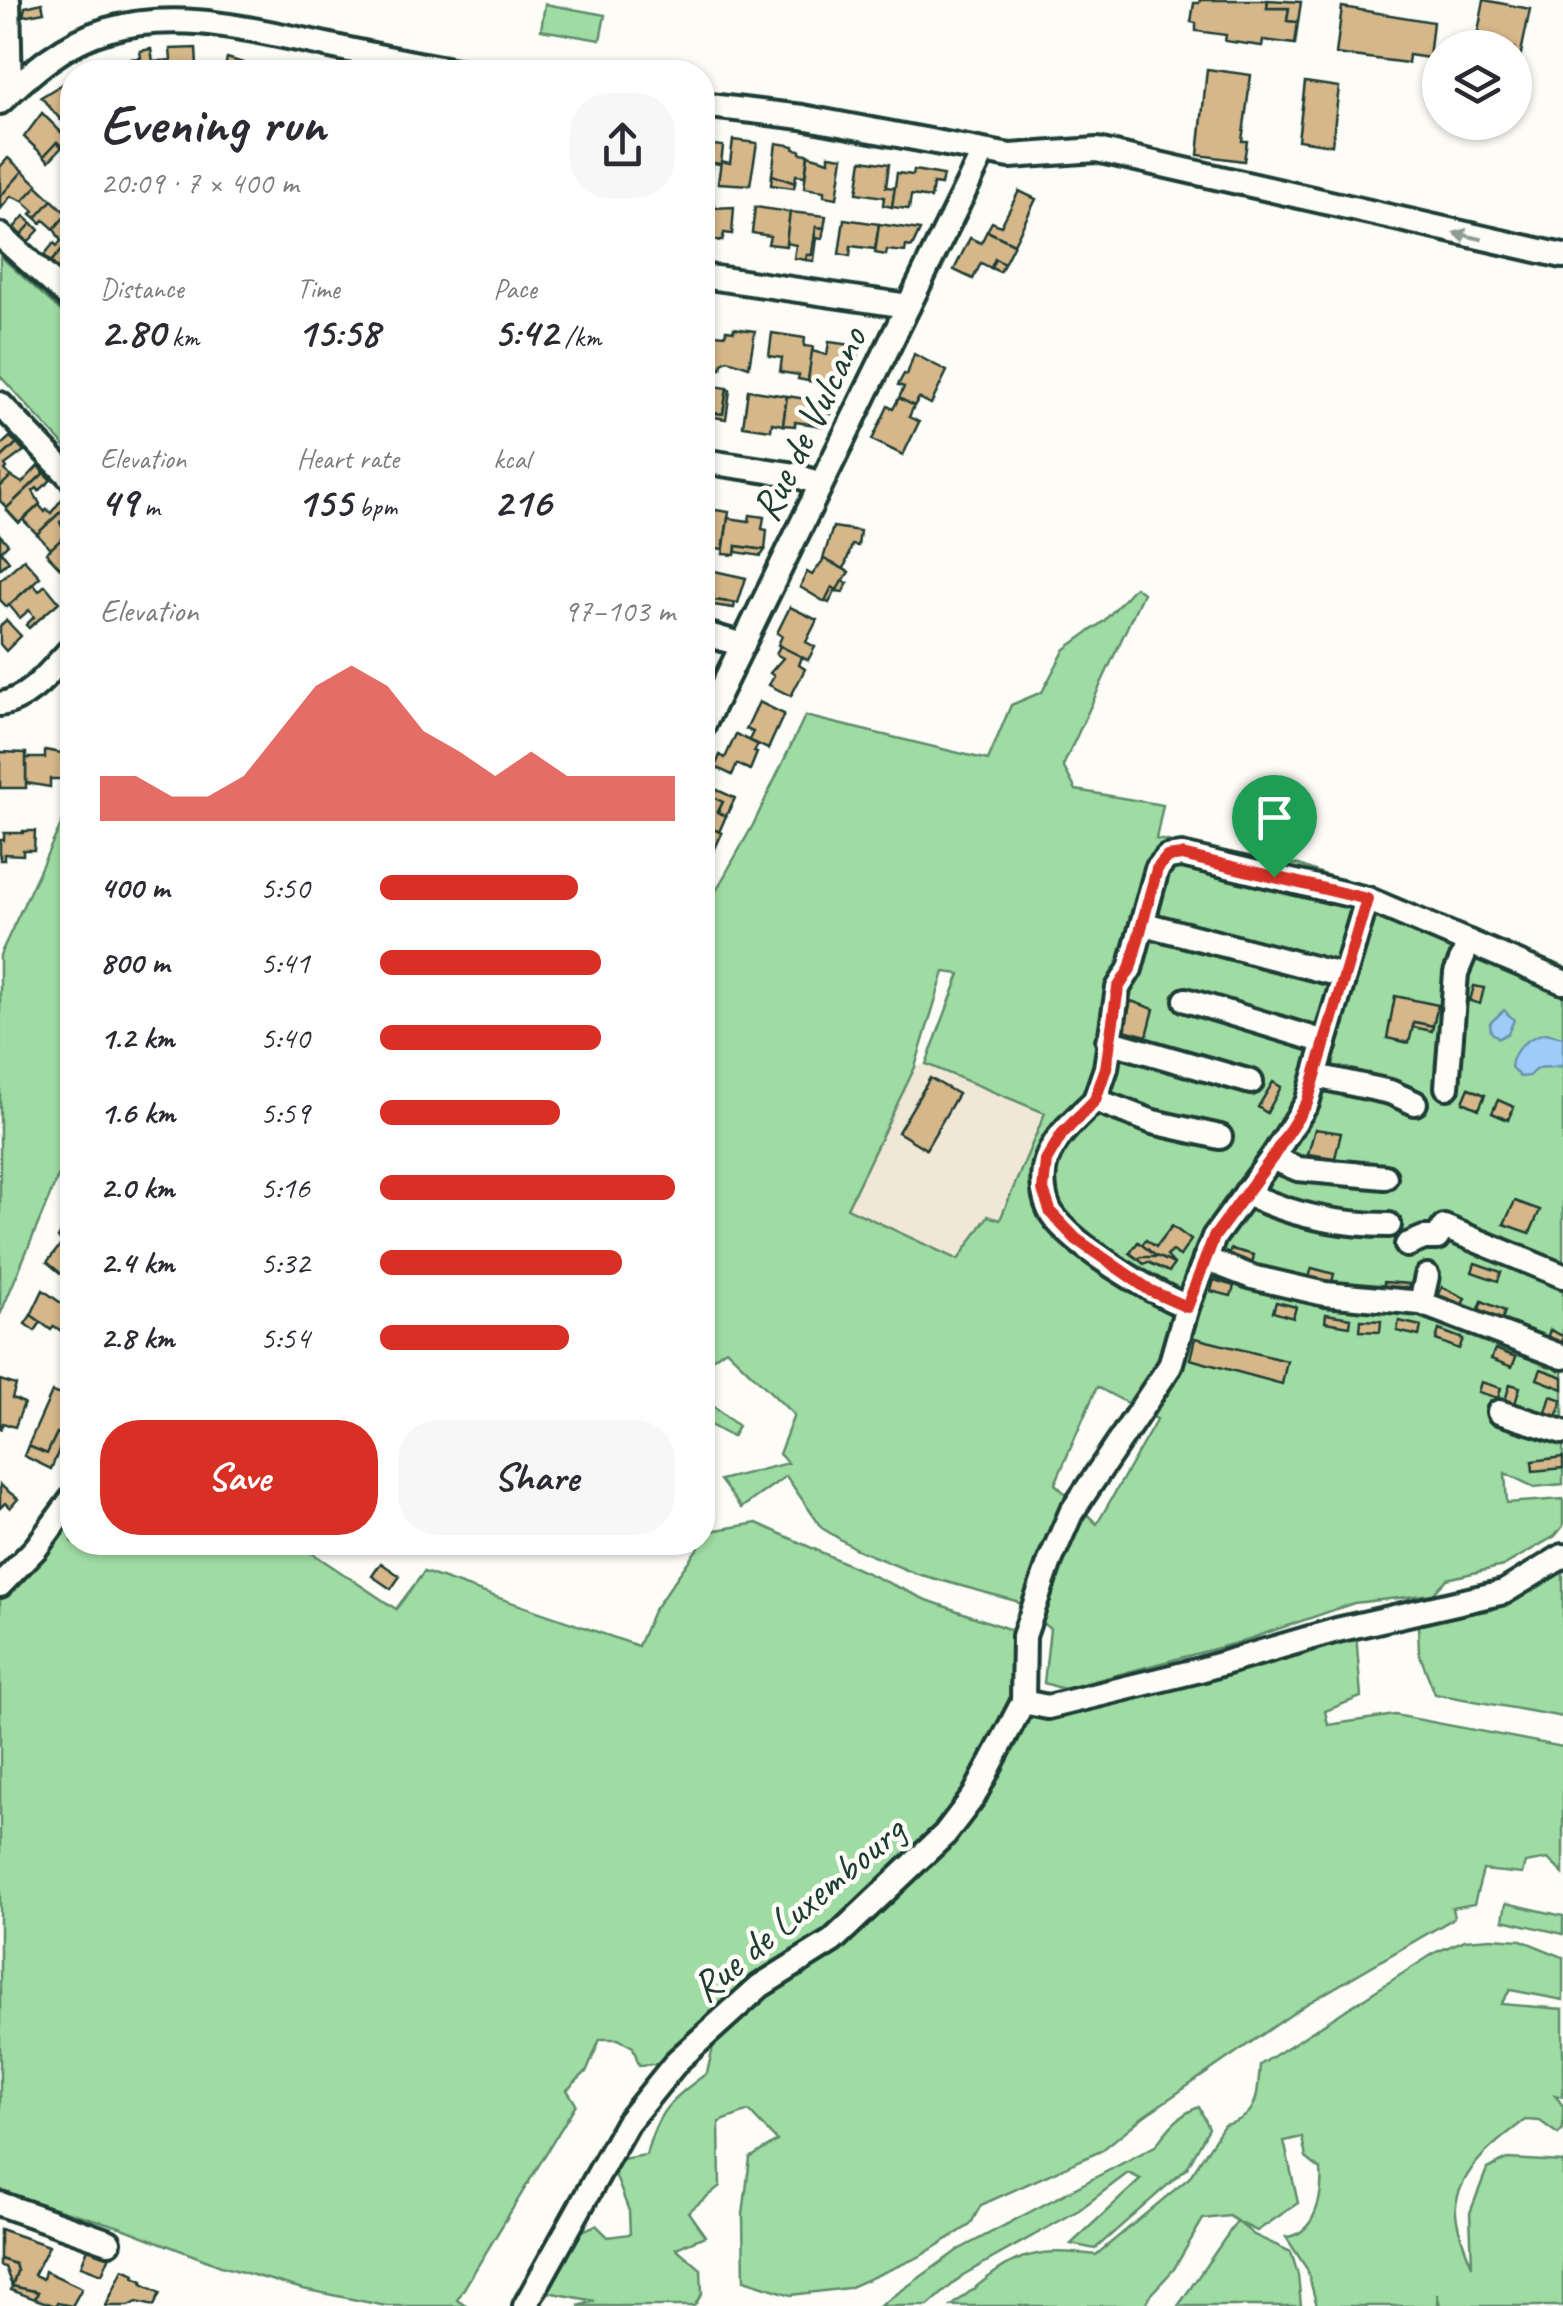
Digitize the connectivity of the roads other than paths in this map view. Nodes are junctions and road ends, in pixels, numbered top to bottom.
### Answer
1 (8, 0) edge
2 (404, 60) edge
3 (5, 97) edge
4 (715, 107) edge
5 (983, 153) junction
6 (0, 235) edge
7 (1563, 256) edge
8 (715, 278) edge
9 (60, 289) edge
10 (908, 306) junction
11 (0, 404) edge
12 (715, 463) edge
13 (60, 466) edge
14 (820, 484) junction
15 (715, 637) edge
16 (743, 645) junction
17 (60, 660) edge
18 (715, 702) edge
19 (0, 704) edge
20 (1367, 899) junction
21 (1144, 924) junction
22 (1469, 942) junction
23 (1344, 976) junction
24 (1563, 982) edge
25 (1186, 1000) dead end
26 (1108, 1041) junction
27 (1325, 1042) junction
28 (1316, 1076) junction
29 (1250, 1082) dead end
30 (1447, 1087) dead end
31 (1095, 1100) junction
32 (1416, 1102) dead end
33 (1220, 1137) dead end
34 (1272, 1158) junction
35 (1386, 1177) dead end
36 (1246, 1194) junction
37 (1389, 1226) dead end
38 (1407, 1245) dead end
39 (1206, 1259) junction
40 (1427, 1276) dead end
41 (1563, 1276) edge
42 (1421, 1303) junction
43 (1187, 1307) junction
44 (1563, 1357) edge
45 (1499, 1412) dead end
46 (1563, 1432) edge
47 (60, 1515) edge
48 (1563, 1556) edge
49 (0, 1585) edge
50 (1022, 1702) junction
51 (0, 2204) edge
52 (109, 2242) dead end
53 (525, 2306) edge

1 - 3 street
2 - 3 street
4 - 5 street
7 -> 5 street
5 - 10 street, Rue de Vulcano
6 - 9 street
8 - 10 street
10 - 14 street, Rue de Vulcano
11 - 13 street
12 - 14 street
14 - 16 street, Rue de Vulcano
15 - 16 street
16 - 18 street, Rue de Vulcano
17 - 19 street
20 - 21 street
20 - 22 street
20 - 23 street, Rue de Luxembourg
21 - 23 street
21 - 26 street
22 - 24 street
22 - 30 street
23 - 27 street, Rue de Luxembourg
25 - 27 street
26 - 29 street
26 - 31 street
27 - 28 street, Rue de Luxembourg
28 - 32 street
28 - 34 street, Rue de Luxembourg
31 - 33 street
31 - 43 street
34 - 35 street
34 - 36 street, Rue de Luxembourg
36 - 37 street
36 - 39 street, Rue de Luxembourg
38 - 41 street
39 - 42 street
39 - 43 street, Rue de Luxembourg
40 - 42 street
42 - 44 street
43 - 50 street, Rue de Luxembourg
45 - 46 street
47 - 49 street
48 - 50 street
50 - 53 street, Rue de Luxembourg
51 - 52 street

